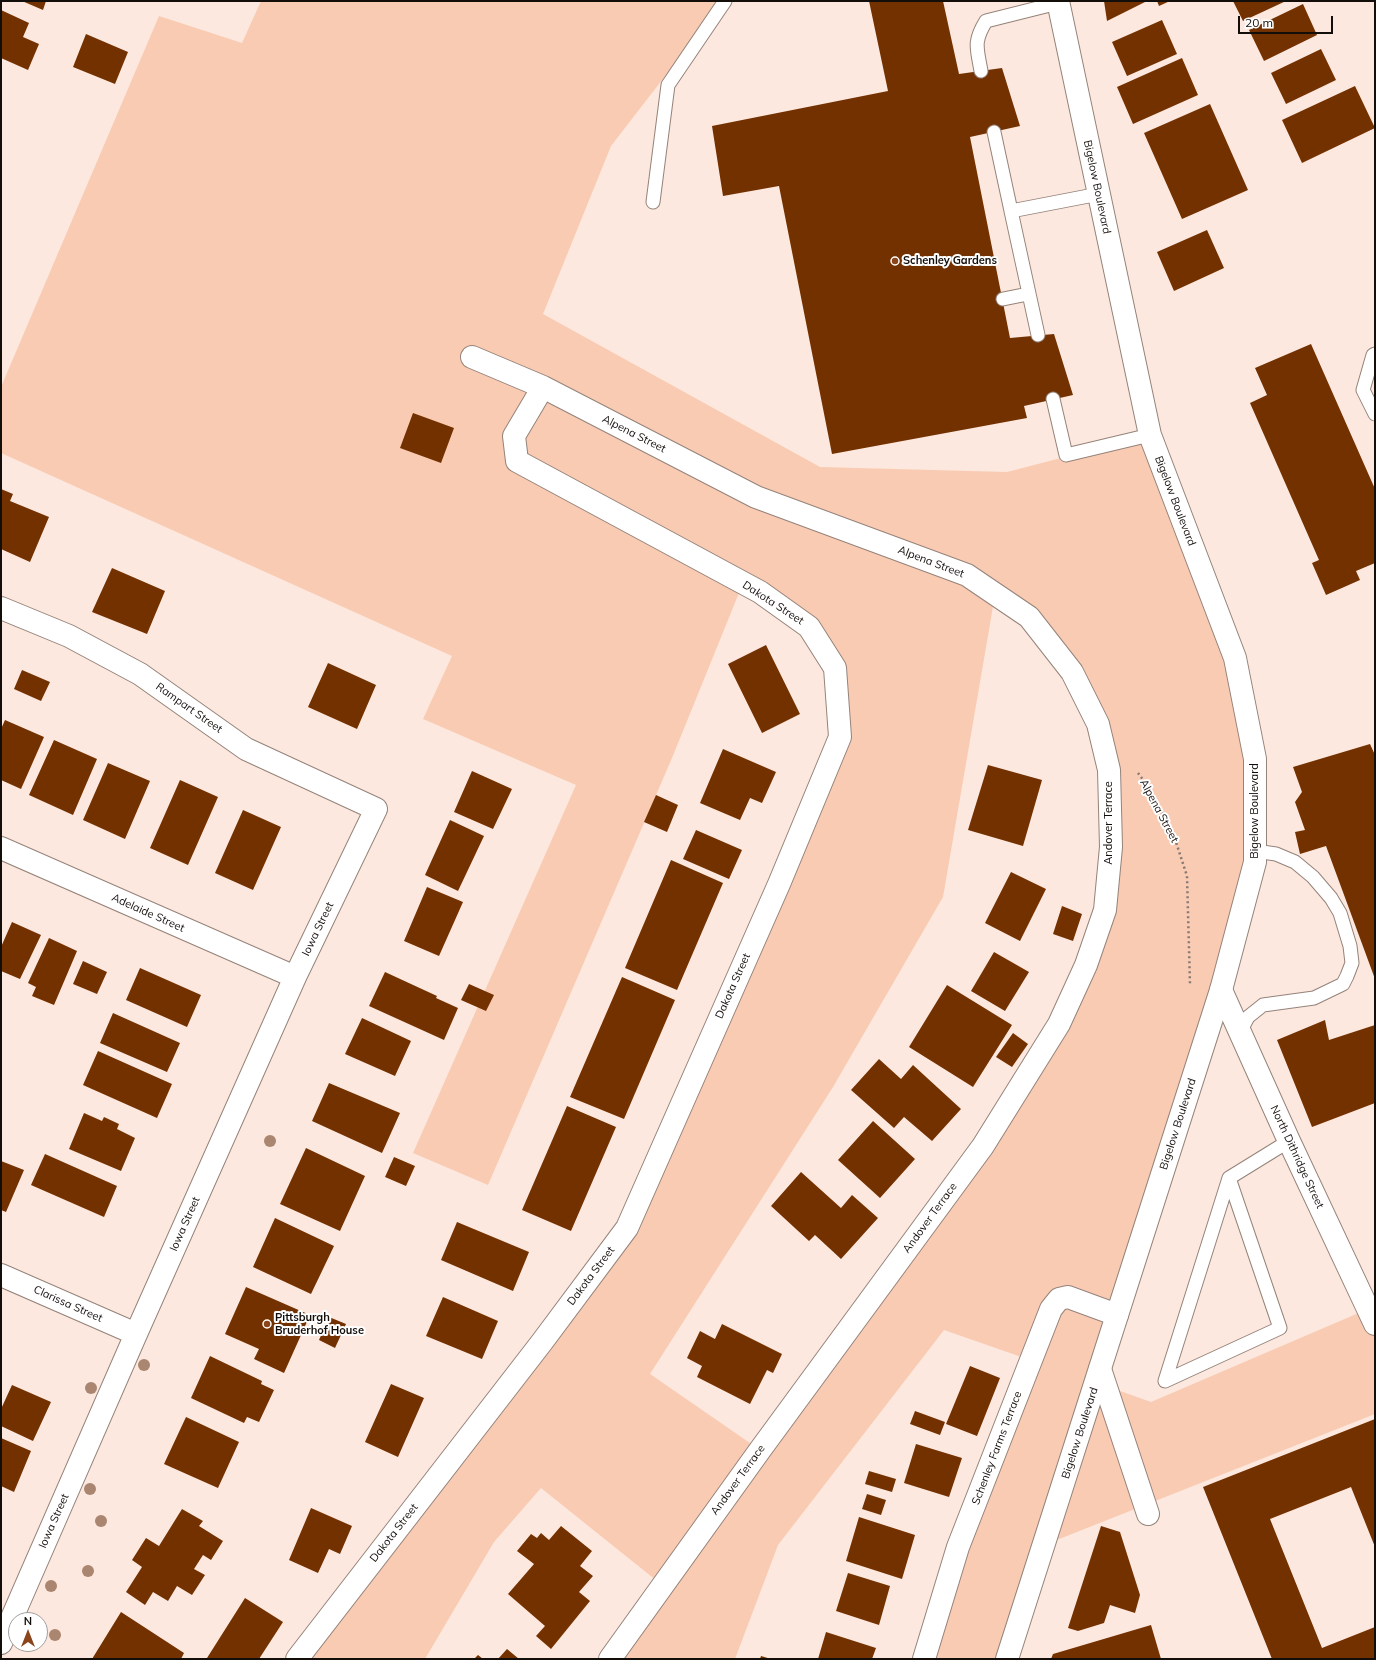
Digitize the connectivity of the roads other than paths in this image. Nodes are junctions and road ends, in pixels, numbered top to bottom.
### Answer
1 (725, 1) edge
2 (1058, 2) edge
3 (981, 71) dead end
4 (994, 132) dead end
5 (1099, 194) junction
6 (653, 202) dead end
7 (1010, 211) junction
8 (1028, 294) junction
9 (1003, 300) dead end
10 (1038, 335) dead end
11 (1375, 354) edge
12 (472, 357) dead end
13 (543, 387) junction
14 (1053, 400) dead end
15 (1375, 414) edge
16 (1150, 435) junction
17 (1, 608) edge
18 (1098, 724) joint
19 (376, 809) joint
20 (1, 848) edge
21 (1255, 851) junction
22 (295, 977) junction
23 (1221, 990) junction
24 (1240, 1032) junction
25 (1289, 1141) junction
26 (1229, 1178) junction
27 (1, 1275) edge
28 (1117, 1315) junction
29 (1375, 1324) edge
30 (136, 1334) junction
31 (1100, 1369) junction
32 (1148, 1514) dead end
33 (1, 1643) edge
34 (297, 1659) edge
35 (610, 1659) edge
36 (924, 1659) edge
37 (1006, 1659) edge

1 - 6 lane
2 - 3 lane
2 - 5 street, Bigelow Boulevard
4 - 7 lane
5 - 7 lane
5 - 16 street, Bigelow Boulevard
7 - 8 lane
8 - 9 lane
8 - 10 lane
11 - 15 lane
12 - 13 street, Alpena Street
13 - 18 street, Alpena Street
13 - 34 street, Dakota Street
14 - 16 lane
16 - 21 street, Bigelow Boulevard
17 - 19 street, Rampart Street
18 - 35 street, Andover Terrace
19 - 22 street, Iowa Street
20 - 22 street, Adelaide Street
21 - 23 street, Bigelow Boulevard
21 - 24 lane
22 - 30 street, Iowa Street
23 - 24 street, North Dithridge Street
23 - 28 street, Bigelow Boulevard
24 - 25 street, North Dithridge Street
25 - 26 lane
25 - 29 street, North Dithridge Street
26 - 26 lane
27 - 30 street, Clarissa Street
28 - 31 street, Bigelow Boulevard
28 - 36 street, Schenley Farms Terrace
30 - 33 street, Iowa Street
31 - 32 street
31 - 37 street, Bigelow Boulevard

